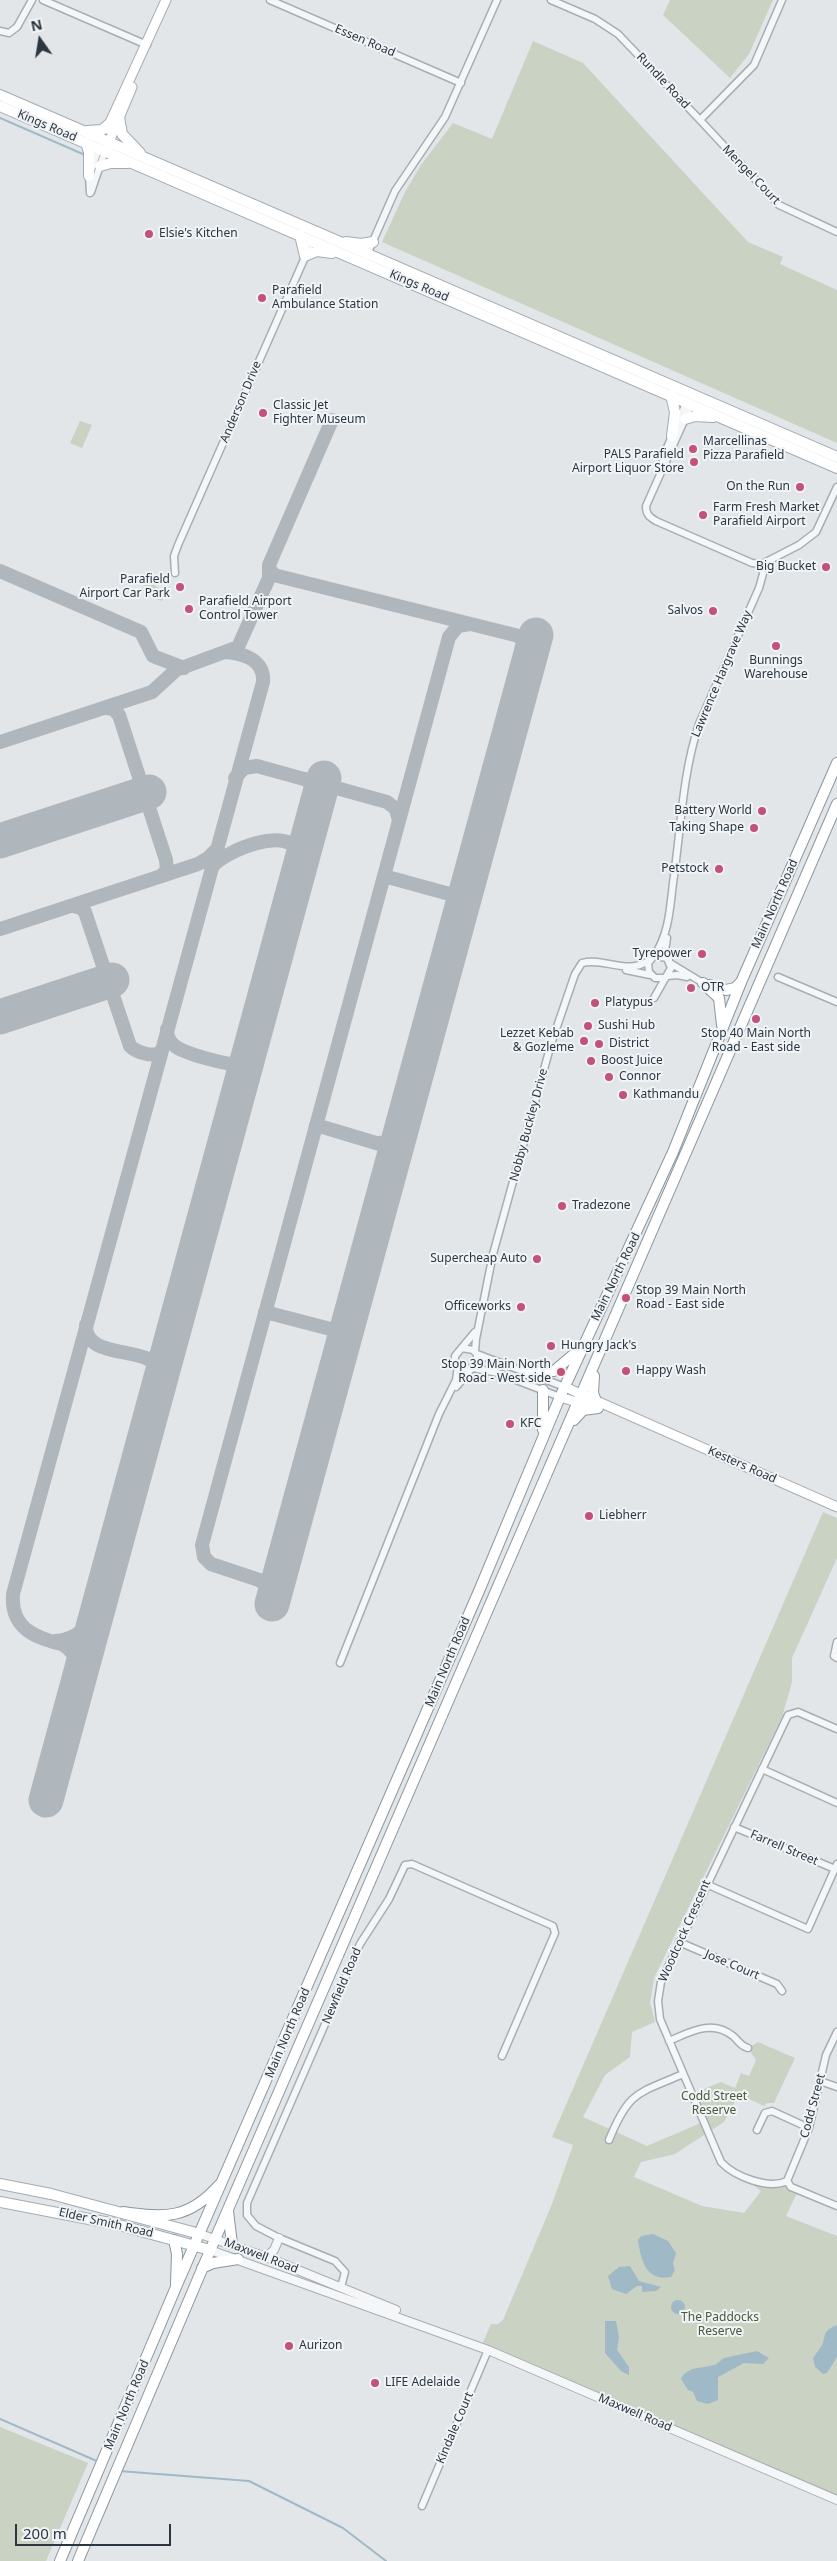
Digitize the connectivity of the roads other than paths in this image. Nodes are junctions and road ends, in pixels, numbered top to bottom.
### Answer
1 (32, 0) edge
2 (43, 0) edge
3 (166, 0) edge
4 (270, 0) edge
5 (497, 0) edge
6 (551, 0) edge
7 (782, 0) edge
8 (0, 32) edge
9 (147, 45) junction
10 (142, 56) junction
11 (461, 83) junction
12 (0, 95) edge
13 (0, 106) edge
14 (119, 117) junction
15 (700, 120) junction
16 (109, 124) junction
17 (83, 131) junction
18 (86, 143) junction
19 (103, 145) junction
20 (148, 160) junction
21 (134, 163) junction
22 (100, 166) junction
23 (89, 176) junction
24 (837, 232) edge
25 (300, 235) junction
26 (317, 236) junction
27 (373, 242) junction
28 (305, 256) junction
29 (350, 256) junction
30 (366, 258) junction
31 (671, 395) junction
32 (690, 401) junction
33 (724, 418) junction
34 (685, 419) junction
35 (672, 436) junction
36 (837, 457) edge
37 (662, 468) junction
38 (837, 468) edge
39 (837, 487) edge
40 (762, 564) junction
41 (175, 573) dead end
42 (837, 763) edge
43 (837, 804) edge
44 (667, 927) junction
45 (652, 958) junction
46 (669, 961) junction
47 (618, 967) junction
48 (651, 976) junction
49 (665, 977) junction
50 (778, 977) dead end
51 (742, 980) junction
52 (702, 982) junction
53 (837, 1002) edge
54 (722, 1028) junction
55 (478, 1327) junction
56 (583, 1346) junction
57 (462, 1348) junction
58 (476, 1353) junction
59 (594, 1364) junction
60 (458, 1366) junction
61 (471, 1368) junction
62 (527, 1373) junction
63 (543, 1390) junction
64 (563, 1392) junction
65 (580, 1398) junction
66 (446, 1400) junction
67 (597, 1405) junction
68 (567, 1428) junction
69 (542, 1438) junction
70 (837, 1507) edge
71 (837, 1642) edge
72 (837, 1658) edge
73 (340, 1663) dead end
74 (837, 1729) edge
75 (762, 1769) junction
76 (837, 1803) edge
77 (734, 1827) junction
78 (836, 1867) edge
79 (706, 1884) junction
80 (679, 1942) junction
81 (782, 1991) dead end
82 (837, 2032) edge
83 (669, 2041) junction
84 (748, 2048) dead end
85 (502, 2056) dead end
86 (683, 2074) junction
87 (820, 2081) junction
88 (837, 2087) edge
89 (809, 2128) junction
90 (757, 2130) dead end
91 (609, 2140) dead end
92 (226, 2176) junction
93 (787, 2181) junction
94 (0, 2184) edge
95 (0, 2202) edge
96 (837, 2206) edge
97 (228, 2210) junction
98 (123, 2212) junction
99 (200, 2234) junction
100 (278, 2238) junction
101 (215, 2239) junction
102 (174, 2240) junction
103 (232, 2244) junction
104 (195, 2245) junction
105 (210, 2250) junction
106 (266, 2257) junction
107 (238, 2259) junction
108 (202, 2268) junction
109 (293, 2268) junction
110 (289, 2277) junction
111 (176, 2287) junction
112 (339, 2290) junction
113 (488, 2350) junction
114 (837, 2500) edge
115 (422, 2506) dead end
116 (75, 2528) junction
117 (60, 2561) edge
118 (70, 2561) edge
119 (77, 2561) edge

1 - 8 street
2 - 9 street
3 - 9 main road
4 - 11 street, Essen Road
5 - 11 street
6 - 15 street, Rundle Road
7 - 15 street, Rundle Road
9 - 10 main road
10 - 14 main road
10 - 16 main road
11 - 27 street
12 - 17 main road, Kings Road
13 - 18 main road, Kings Road
14 - 19 main road
14 - 20 main road
15 - 24 street, Mengel Court
16 - 17 main road
16 - 19 main road
17 - 19 main road, Kings Road
18 - 19 main road, Kings Road
18 - 23 main road
19 - 20 main road, Kings Road
19 - 21 main road, Kings Road
19 - 22 street
19 - 23 street
20 - 26 main road, Kings Road
21 - 22 main road
21 - 25 main road, Kings Road
22 - 23 street
25 - 26 main road, Kings Road
25 - 28 main road
26 - 27 main road
26 - 28 street, Anderson Drive
26 - 29 main road, Kings Road
26 - 30 main road, Kings Road
27 - 30 street
28 - 29 main road
28 - 41 street, Anderson Drive
29 - 30 main road, Kings Road
30 - 31 main road, Kings Road
30 - 32 main road, Kings Road
31 - 32 main road, Kings Road
31 - 35 main road
32 - 33 main road, Kings Road
32 - 34 street
32 - 35 street
32 - 36 main road, Kings Road
33 - 34 main road
33 - 38 main road, Kings Road
34 - 37 street
35 - 37 street
37 - 40 street
39 - 40 street
40 - 44 street, Lawrence Hargrave Way
42 - 51 main road, Main North Road
43 - 59 main road, Main North Road
44 - 45 street, Lawrence Hargrave Way
44 - 46 street, Lawrence Hargrave Way
45 - 46 street
45 - 47 street, Nobby Buckley Drive
45 - 48 street
46 - 49 street
46 - 52 street
47 - 48 street, Nobby Buckley Drive
47 - 55 street, Nobby Buckley Drive
48 - 49 street
48 - 49 street
49 - 52 street
50 - 53 street
51 - 52 main road
51 - 54 main road, Main North Road
52 - 54 main road
54 - 56 main road, Main North Road
55 - 57 street, Nobby Buckley Drive
55 - 58 street, Nobby Buckley Drive
56 - 62 main road
56 - 64 main road, Main North Road
57 - 58 street
57 - 60 street
58 - 61 street
58 - 62 street, Kesters Road
59 - 65 main road, Main North Road
59 - 67 main road
60 - 61 street
60 - 66 street
61 - 63 street, Kesters Road
61 - 66 street
62 - 64 street, Kesters Road
63 - 64 street, Kesters Road
63 - 69 main road
64 - 65 main road, Kesters Road
64 - 69 main road, Main North Road
65 - 67 main road, Kesters Road
65 - 68 main road, Main North Road
66 - 73 street
67 - 68 main road
67 - 70 main road, Kesters Road
68 - 97 main road, Main North Road
69 - 92 main road, Main North Road
71 - 72 street
74 - 75 street, Woodcock Crescent
75 - 76 street
75 - 77 street, Woodcock Crescent
77 - 78 street, Farrell Street
77 - 79 street, Woodcock Crescent
78 - 79 street
79 - 80 street, Woodcock Crescent
80 - 81 street, Jose Court
80 - 83 street, Woodcock Crescent
82 - 87 street, Codd Street
83 - 84 street
83 - 86 street, Woodcock Crescent
85 - 100 street, Newfield Road
86 - 91 street
86 - 93 street, Woodcock Crescent
87 - 88 street
87 - 89 street, Codd Street
89 - 90 street
89 - 93 street, Codd Street
92 - 98 main road
92 - 99 main road, Main North Road
93 - 96 street
94 - 98 main road, Elder Smith Road
95 - 102 main road, Elder Smith Road
97 - 101 main road, Main North Road
97 - 103 main road
98 - 99 main road, Elder Smith Road
99 - 101 street, Maxwell Road
99 - 104 main road, Main North Road
100 - 106 street
100 - 112 street, Newfield Road
101 - 103 street, Maxwell Road
101 - 105 main road, Main North Road
102 - 104 main road, Elder Smith Road
102 - 111 main road
103 - 106 street, Maxwell Road
104 - 105 main road, Elder Smith Road
104 - 111 main road, Main North Road
105 - 107 street, Maxwell Road
105 - 108 main road, Main North Road
106 - 109 street, Maxwell Road
107 - 108 main road
107 - 110 street, Maxwell Road
108 - 119 main road, Main North Road
109 - 110 street
109 - 112 street, Maxwell Road
110 - 112 street, Maxwell Road
111 - 116 main road, Main North Road
112 - 113 street, Maxwell Road
113 - 114 street, Maxwell Road
113 - 115 street, Kindale Court
116 - 117 main road, Main North Road
116 - 119 main road
118 - 119 main road

